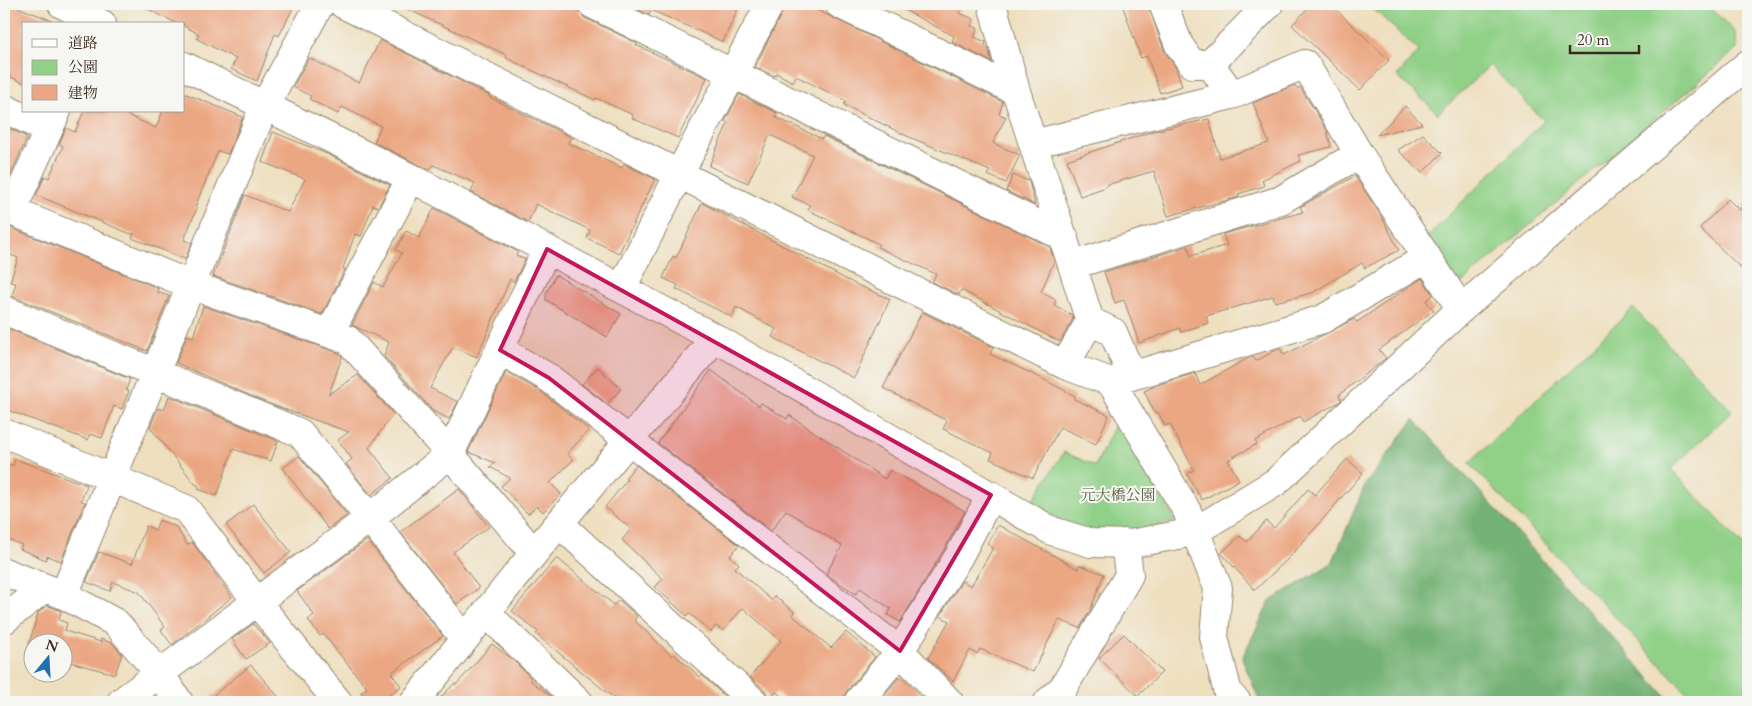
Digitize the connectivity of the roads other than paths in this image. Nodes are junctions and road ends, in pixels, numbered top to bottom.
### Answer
1 (62, 4) edge
2 (320, 4) edge
3 (343, 4) edge
4 (592, 4) edge
5 (770, 4) edge
6 (839, 4) edge
7 (992, 4) edge
8 (1163, 4) edge
9 (1269, 4) edge
10 (97, 22) edge
11 (1210, 64) junction
12 (1748, 64) edge
13 (185, 67) edge
14 (733, 74) junction
15 (1016, 91) junction
16 (1232, 95) junction
17 (264, 107) junction
18 (4, 108) edge
19 (52, 120) edge
20 (1033, 144) junction
21 (1359, 154) junction
22 (679, 174) junction
23 (411, 178) junction
24 (8, 209) edge
25 (1064, 237) junction
26 (547, 248) junction
27 (1426, 258) junction
28 (1073, 265) junction
29 (191, 285) junction
30 (622, 288) junction
31 (1461, 309) junction
32 (4, 310) edge
33 (1090, 321) junction
34 (330, 332) junction
35 (715, 338) junction
36 (500, 350) junction
37 (1065, 365) junction
38 (155, 373) junction
39 (1121, 378) junction
40 (4, 433) edge
41 (630, 442) junction
42 (450, 454) junction
43 (111, 477) junction
44 (991, 495) junction
45 (370, 518) junction
46 (560, 524) junction
47 (1194, 532) junction
48 (1125, 543) junction
49 (534, 553) junction
50 (4, 572) edge
51 (54, 592) junction
52 (257, 602) junction
53 (486, 613) junction
54 (4, 620) edge
55 (464, 638) junction
56 (900, 651) junction
57 (160, 674) junction
58 (121, 702) edge
59 (179, 702) edge
60 (338, 702) edge
61 (414, 702) edge
62 (579, 702) edge
63 (754, 702) edge
64 (858, 702) edge
65 (949, 702) edge
66 (1048, 702) edge
67 (1236, 702) edge

1 - 10 street
2 - 17 street
3 - 22 street
4 - 14 street
5 - 14 street
6 - 15 street
7 - 15 street
8 - 11 street
9 - 11 street
11 - 16 street
12 - 31 street
13 - 17 street
14 - 22 street
14 - 25 street
15 - 20 street
16 - 20 street
16 - 21 street
17 - 23 street
17 - 29 street
18 - 19 street
19 - 24 street
20 - 25 street
21 - 27 street
21 - 28 street
22 - 30 street
22 - 37 street
23 - 26 street
23 - 34 street
24 - 29 street
25 - 28 street
26 - 30 street
26 - 36 street
27 - 31 street
27 - 39 street
28 - 33 street
29 - 34 street
29 - 38 street
30 - 35 street
31 - 47 street
32 - 38 street
33 - 37 street
33 - 39 street
34 - 42 street
35 - 41 street
35 - 44 street
36 - 41 street
36 - 42 street
37 - 39 street
38 - 43 street
38 - 45 street
39 - 47 street
40 - 43 street
41 - 46 street
41 - 56 street
42 - 45 street
42 - 49 street
43 - 51 street
43 - 52 street
44 - 48 street
44 - 56 street
45 - 52 street
45 - 55 street
46 - 49 street
46 - 63 street
47 - 48 street
47 - 67 street
48 - 66 street
49 - 53 street
50 - 51 street
51 - 54 street
51 - 57 street
52 - 57 street
52 - 60 street
53 - 55 street
53 - 62 street
55 - 61 street
56 - 64 street
56 - 65 street
57 - 58 street
57 - 59 street

